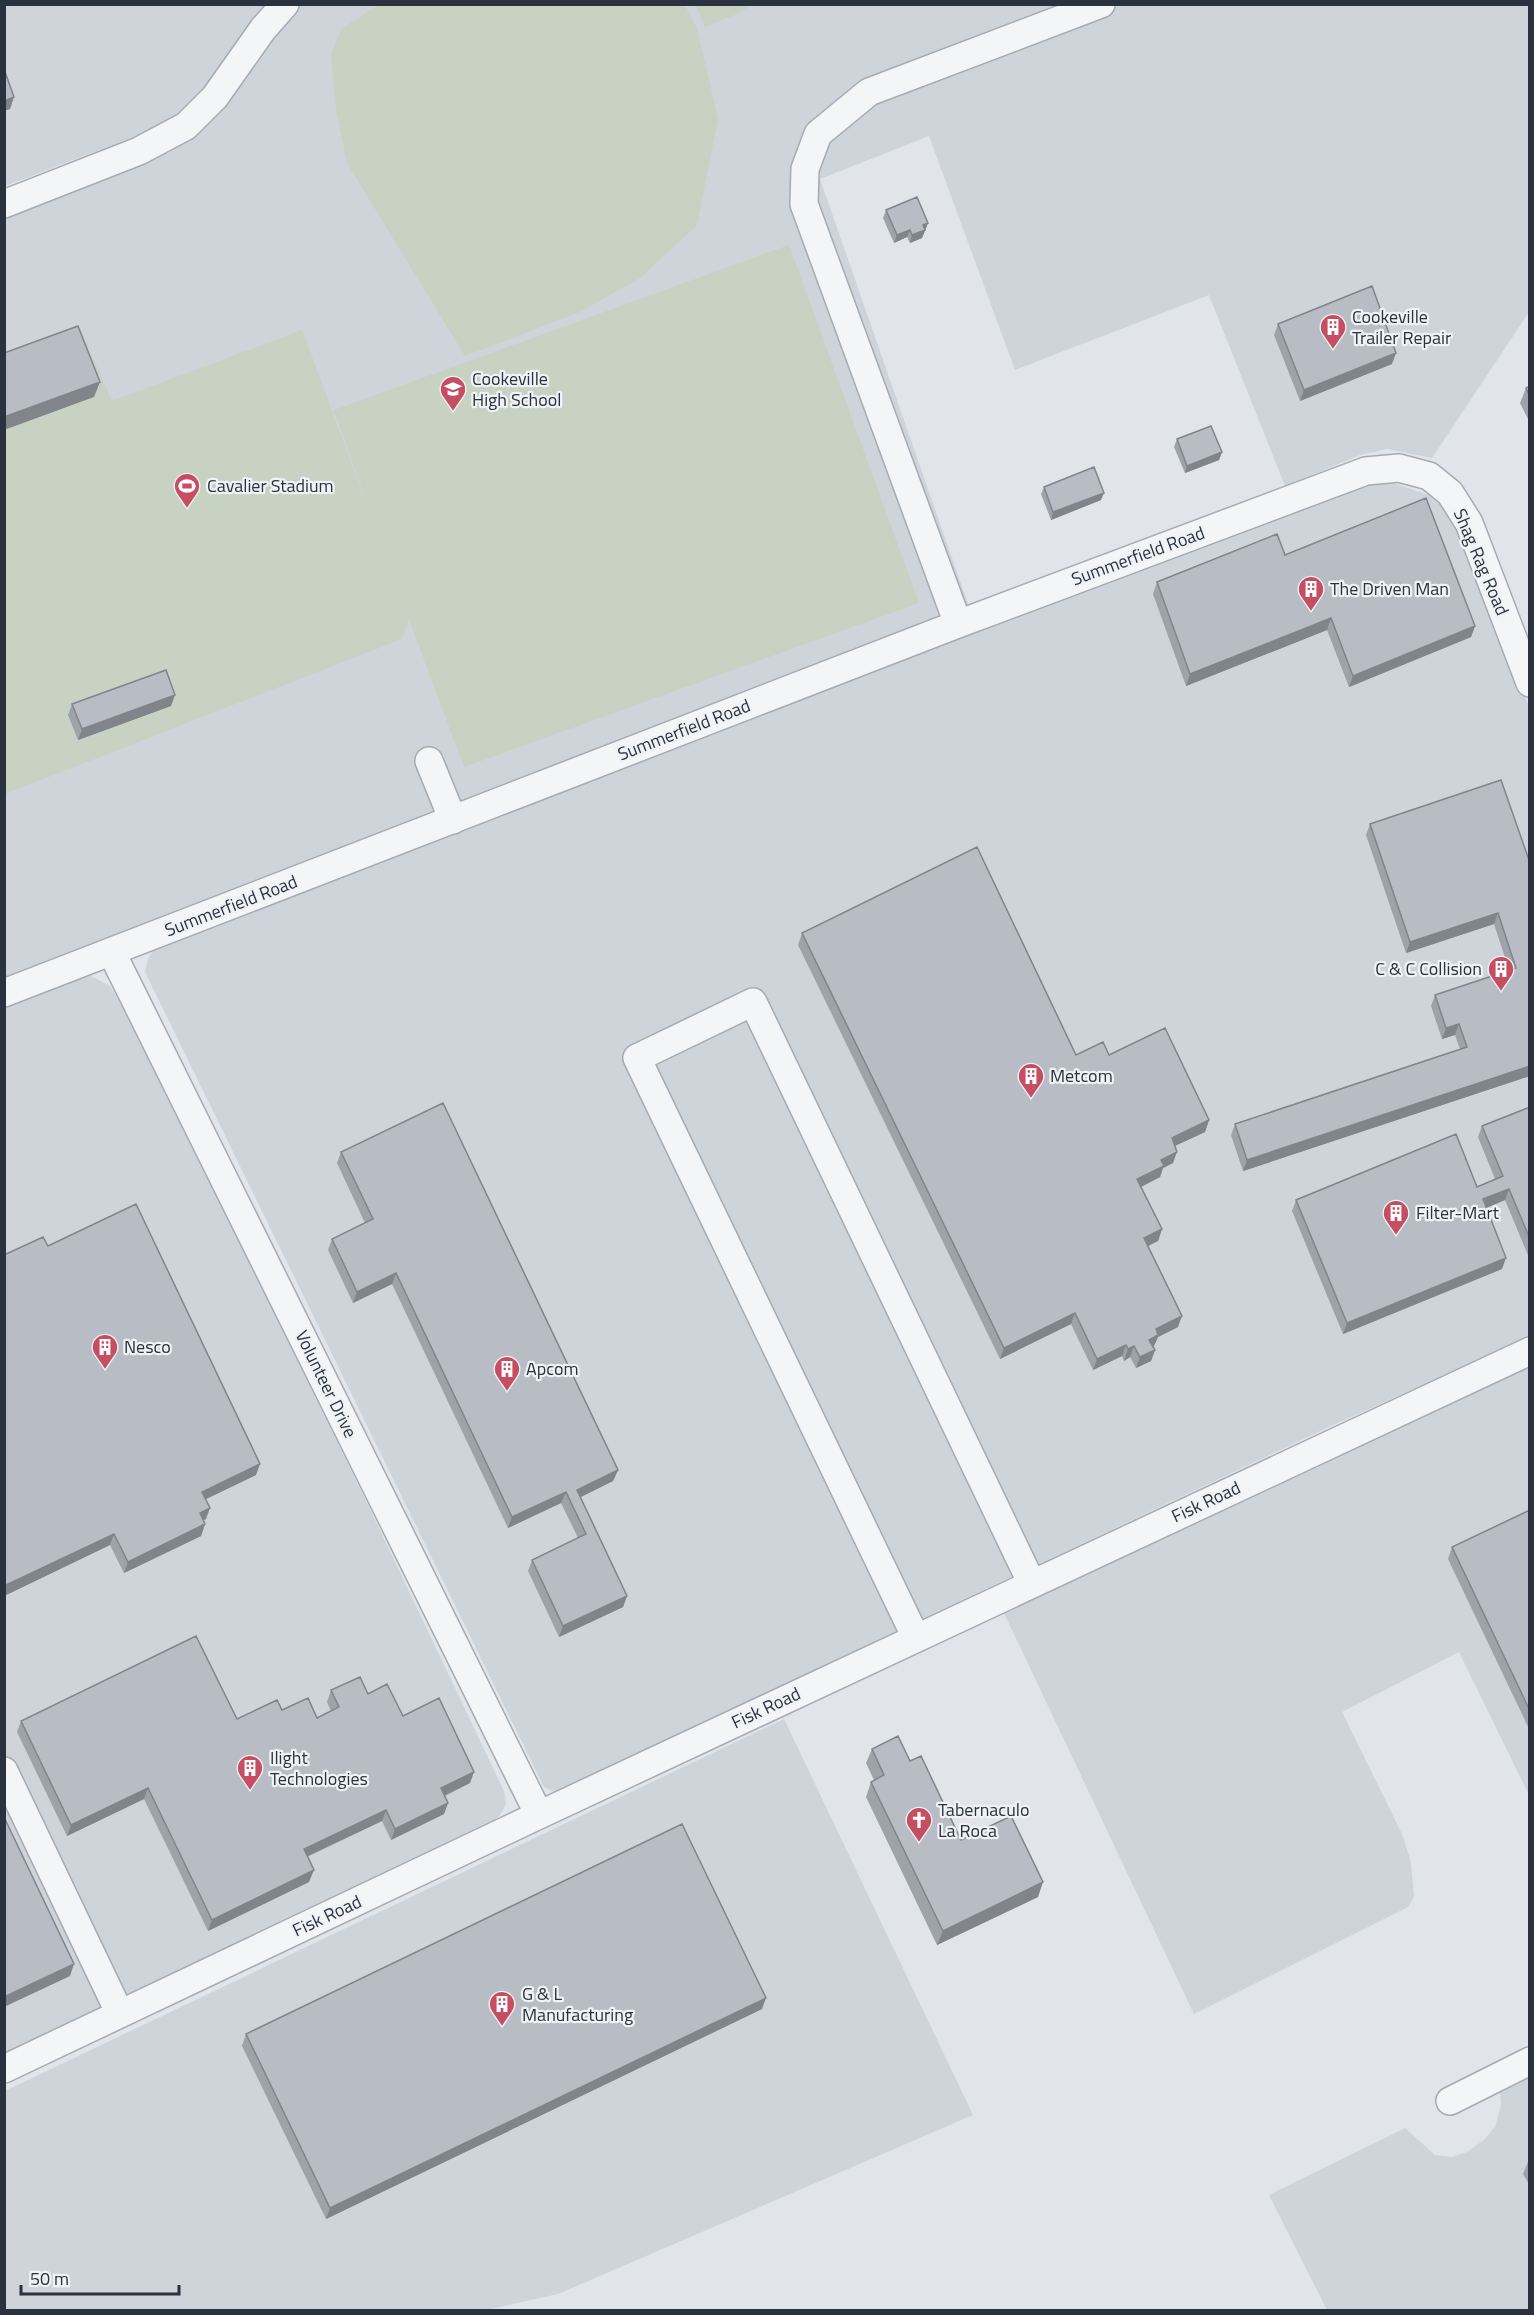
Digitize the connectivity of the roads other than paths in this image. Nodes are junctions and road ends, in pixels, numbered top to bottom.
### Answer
1 (285, 4) edge
2 (1101, 4) edge
3 (4, 204) edge
4 (1366, 471) joint
5 (958, 624) junction
6 (1530, 683) edge
7 (429, 761) dead end
8 (453, 819) junction
9 (112, 953) junction
10 (4, 993) edge
11 (1530, 1351) edge
12 (1032, 1584) junction
13 (916, 1638) junction
14 (4, 1771) edge
15 (539, 1815) junction
16 (120, 2014) junction
17 (1530, 2061) edge
18 (4, 2069) edge
19 (1450, 2101) dead end

1 - 3 street
2 - 5 street
4 - 5 street, Summerfield Road
4 - 6 street, Shag Rag Road
5 - 8 street, Summerfield Road
7 - 8 street
8 - 9 street, Summerfield Road
9 - 10 street, Summerfield Road
9 - 15 street, Volunteer Drive
11 - 12 street, Fisk Road
12 - 13 street, Fisk Road
12 - 13 street
13 - 15 street, Fisk Road
14 - 16 street
15 - 16 street, Fisk Road
16 - 18 street, Fisk Road
17 - 19 street

